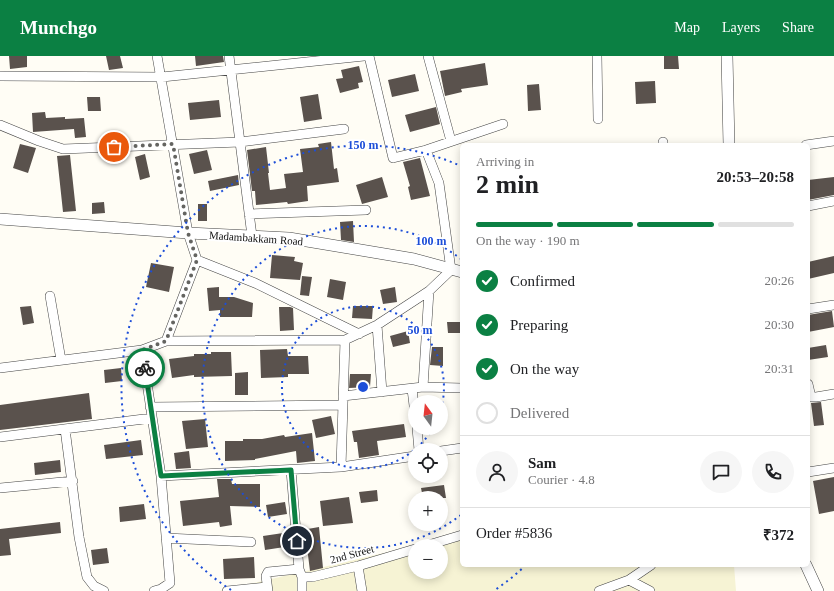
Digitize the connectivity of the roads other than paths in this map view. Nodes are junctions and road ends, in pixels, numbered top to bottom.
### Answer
1 (157, 56) edge
2 (229, 56) edge
3 (364, 56) edge
4 (369, 56) edge
5 (428, 56) edge
6 (597, 56) edge
7 (727, 56) edge
8 (232, 70) junction
9 (0, 76) edge
10 (162, 77) junction
11 (598, 119) dead end
12 (503, 124) dead end
13 (0, 125) edge
14 (344, 129) dead end
15 (451, 141) junction
16 (834, 141) edge
17 (240, 142) junction
18 (729, 143) edge
19 (173, 144) junction
20 (810, 144) edge
21 (426, 150) junction
22 (834, 201) edge
23 (810, 206) edge
24 (366, 210) dead end
25 (249, 214) junction
26 (0, 219) edge
27 (188, 233) junction
28 (252, 236) junction
29 (197, 260) junction
30 (457, 271) edge
31 (429, 292) junction
32 (50, 296) dead end
33 (834, 305) edge
34 (810, 309) edge
35 (377, 325) junction
36 (359, 334) junction
37 (345, 340) junction
38 (166, 341) junction
39 (142, 350) junction
40 (61, 360) junction
41 (0, 368) edge
42 (423, 387) junction
43 (460, 388) edge
44 (412, 389) junction
45 (382, 392) junction
46 (810, 393) edge
47 (834, 394) edge
48 (413, 395) edge
49 (343, 400) junction
50 (150, 407) junction
51 (152, 418) junction
52 (65, 429) junction
53 (0, 437) edge
54 (460, 448) edge
55 (448, 450) edge
56 (408, 457) edge
57 (341, 467) junction
58 (834, 468) edge
59 (291, 470) junction
60 (810, 472) edge
61 (161, 476) junction
62 (73, 481) junction
63 (0, 488) edge
64 (460, 536) edge
65 (166, 538) junction
66 (448, 539) edge
67 (251, 542) dead end
68 (408, 551) edge
69 (358, 566) junction
70 (648, 567) edge
71 (807, 567) edge
72 (301, 573) junction
73 (629, 580) junction
74 (268, 589) edge
75 (104, 591) edge
76 (154, 591) edge
77 (227, 591) edge
78 (302, 591) edge
79 (362, 591) edge
80 (600, 591) edge
81 (650, 591) edge
82 (818, 591) edge

1 - 10 street
2 - 8 street
3 - 8 street
4 - 21 street
5 - 15 street
6 - 11 street
7 - 18 street
8 - 10 street
8 - 17 street
9 - 10 street
10 - 19 street
12 - 15 street
13 - 19 street
14 - 17 street
15 - 21 street
16 - 20 street
17 - 19 street
17 - 25 street
19 - 27 street
21 - 30 street
22 - 23 street
24 - 25 street
25 - 28 street
26 - 27 street, Madambakkam Road
27 - 28 street, Madambakkam Road
27 - 29 street
28 - 30 street, Madambakkam Road
29 - 36 street
29 - 38 street
30 - 31 street
31 - 35 street
31 - 42 street
32 - 40 street
33 - 34 street
35 - 36 street
35 - 45 street
36 - 37 street
37 - 38 street
37 - 49 street
38 - 39 street
39 - 40 street
39 - 50 street
40 - 41 street
42 - 43 street
42 - 44 street
44 - 45 street
44 - 48 street
45 - 49 street
46 - 47 street
49 - 50 street
49 - 57 street
50 - 51 street
51 - 52 street
51 - 61 street
52 - 53 street
52 - 62 street
54 - 55 street
56 - 57 street
57 - 59 street
58 - 60 street
59 - 61 street
59 - 72 street
61 - 65 street
62 - 63 street
62 - 75 street
64 - 66 street
65 - 67 street
65 - 76 street
68 - 69 street, 2nd Street
69 - 72 street, 2nd Street
69 - 79 street
70 - 73 street
71 - 82 street
72 - 74 street, 2nd Street
72 - 78 street
73 - 80 street
73 - 81 street
74 - 77 street

